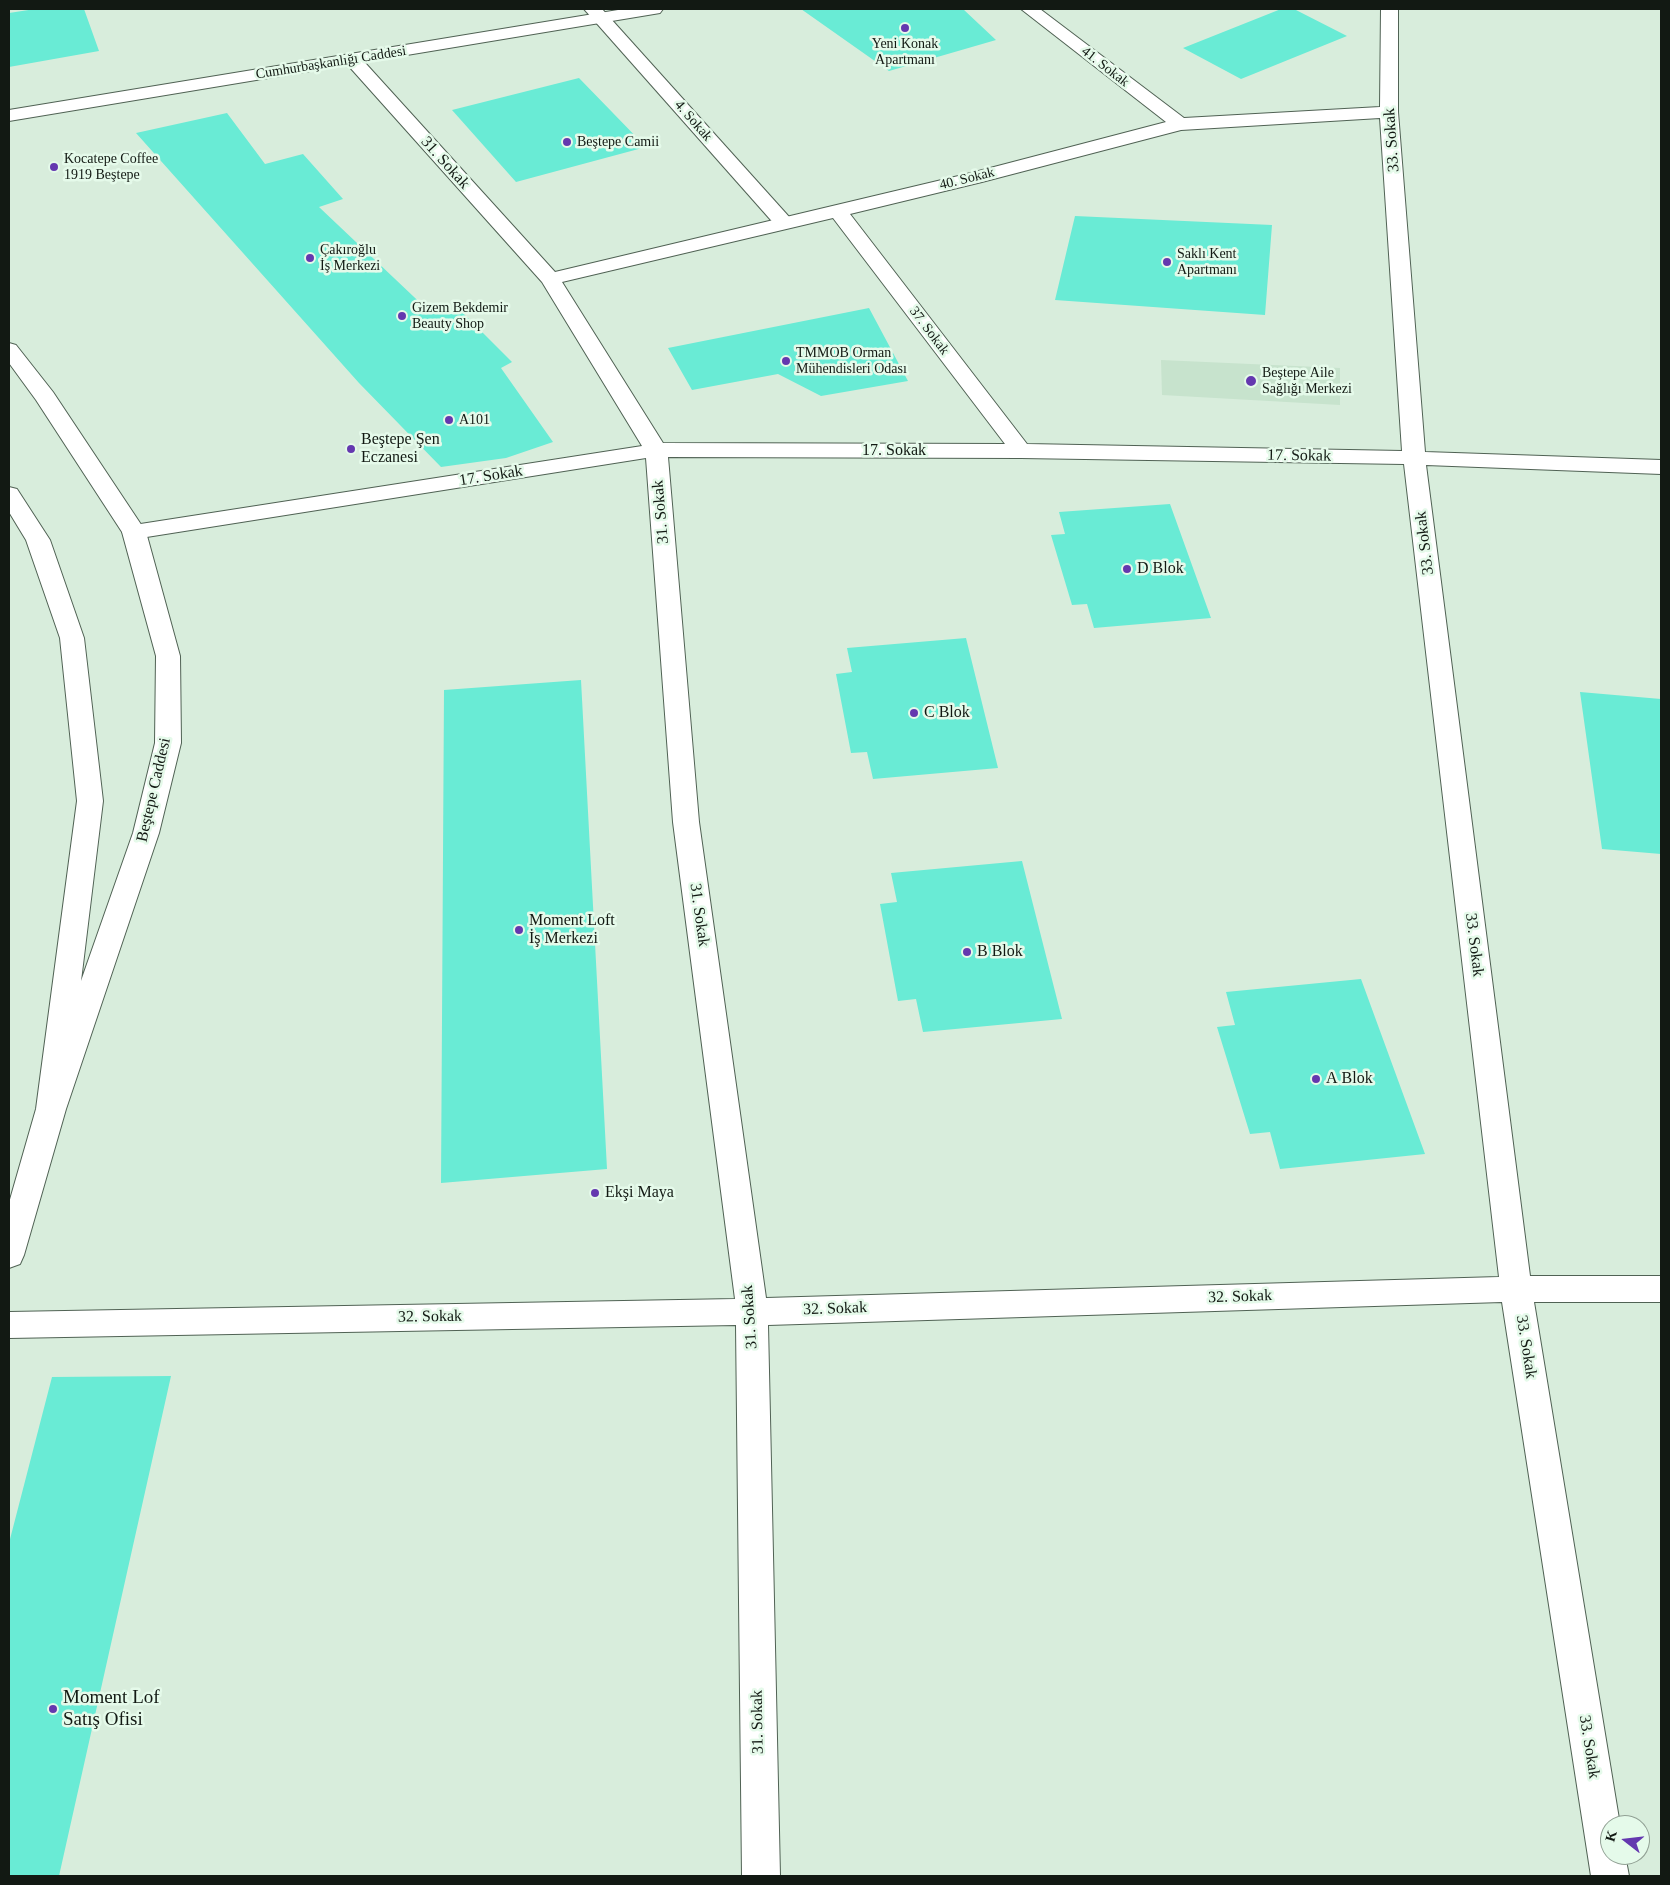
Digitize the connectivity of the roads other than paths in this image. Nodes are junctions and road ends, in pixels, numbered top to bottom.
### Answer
1 (654, 9) edge
2 (1030, 9) edge
3 (1390, 9) edge
4 (598, 13) edge
5 (352, 59) junction
6 (1389, 112) junction
7 (9, 116) edge
8 (1180, 124) junction
9 (838, 211) junction
10 (784, 223) junction
11 (550, 279) junction
12 (9, 349) edge
13 (656, 450) junction
14 (1021, 451) junction
15 (1414, 458) junction
16 (1661, 467) edge
17 (9, 494) edge
18 (134, 532) junction
19 (51, 1109) junction
20 (9, 1255) edge
21 (1516, 1289) junction
22 (1661, 1289) edge
23 (752, 1312) junction
24 (9, 1325) edge
25 (761, 1876) edge
26 (1610, 1876) edge

1 - 4 street, Cumhurbaşkanlığı Caddesi
2 - 8 street, 41. Sokak
3 - 6 street, 33. Sokak
4 - 5 street, Cumhurbaşkanlığı Caddesi
4 - 10 street, 4. Sokak
5 - 7 street, Cumhurbaşkanlığı Caddesi
5 - 11 street, 31. Sokak
6 - 8 street, 40. Sokak
6 - 15 street, 33. Sokak
8 - 9 street, 40. Sokak
9 - 10 street, 40. Sokak
9 - 14 street, 37. Sokak
10 - 11 street, 40. Sokak
11 - 13 street, 31. Sokak
12 - 18 street, Beştepe Caddesi
13 - 14 street, 17. Sokak
13 - 18 street, 17. Sokak
13 - 23 street, 31. Sokak
14 - 15 street, 17. Sokak
15 - 16 street, 17. Sokak
15 - 21 street, 33. Sokak
17 - 19 street, Beştepe Caddesi
18 - 19 street, Beştepe Caddesi
19 - 20 street, Beştepe Caddesi
21 - 22 street, 32. Sokak
21 - 23 street, 32. Sokak
21 - 26 street, 33. Sokak
23 - 24 street, 32. Sokak
23 - 25 street, 31. Sokak

